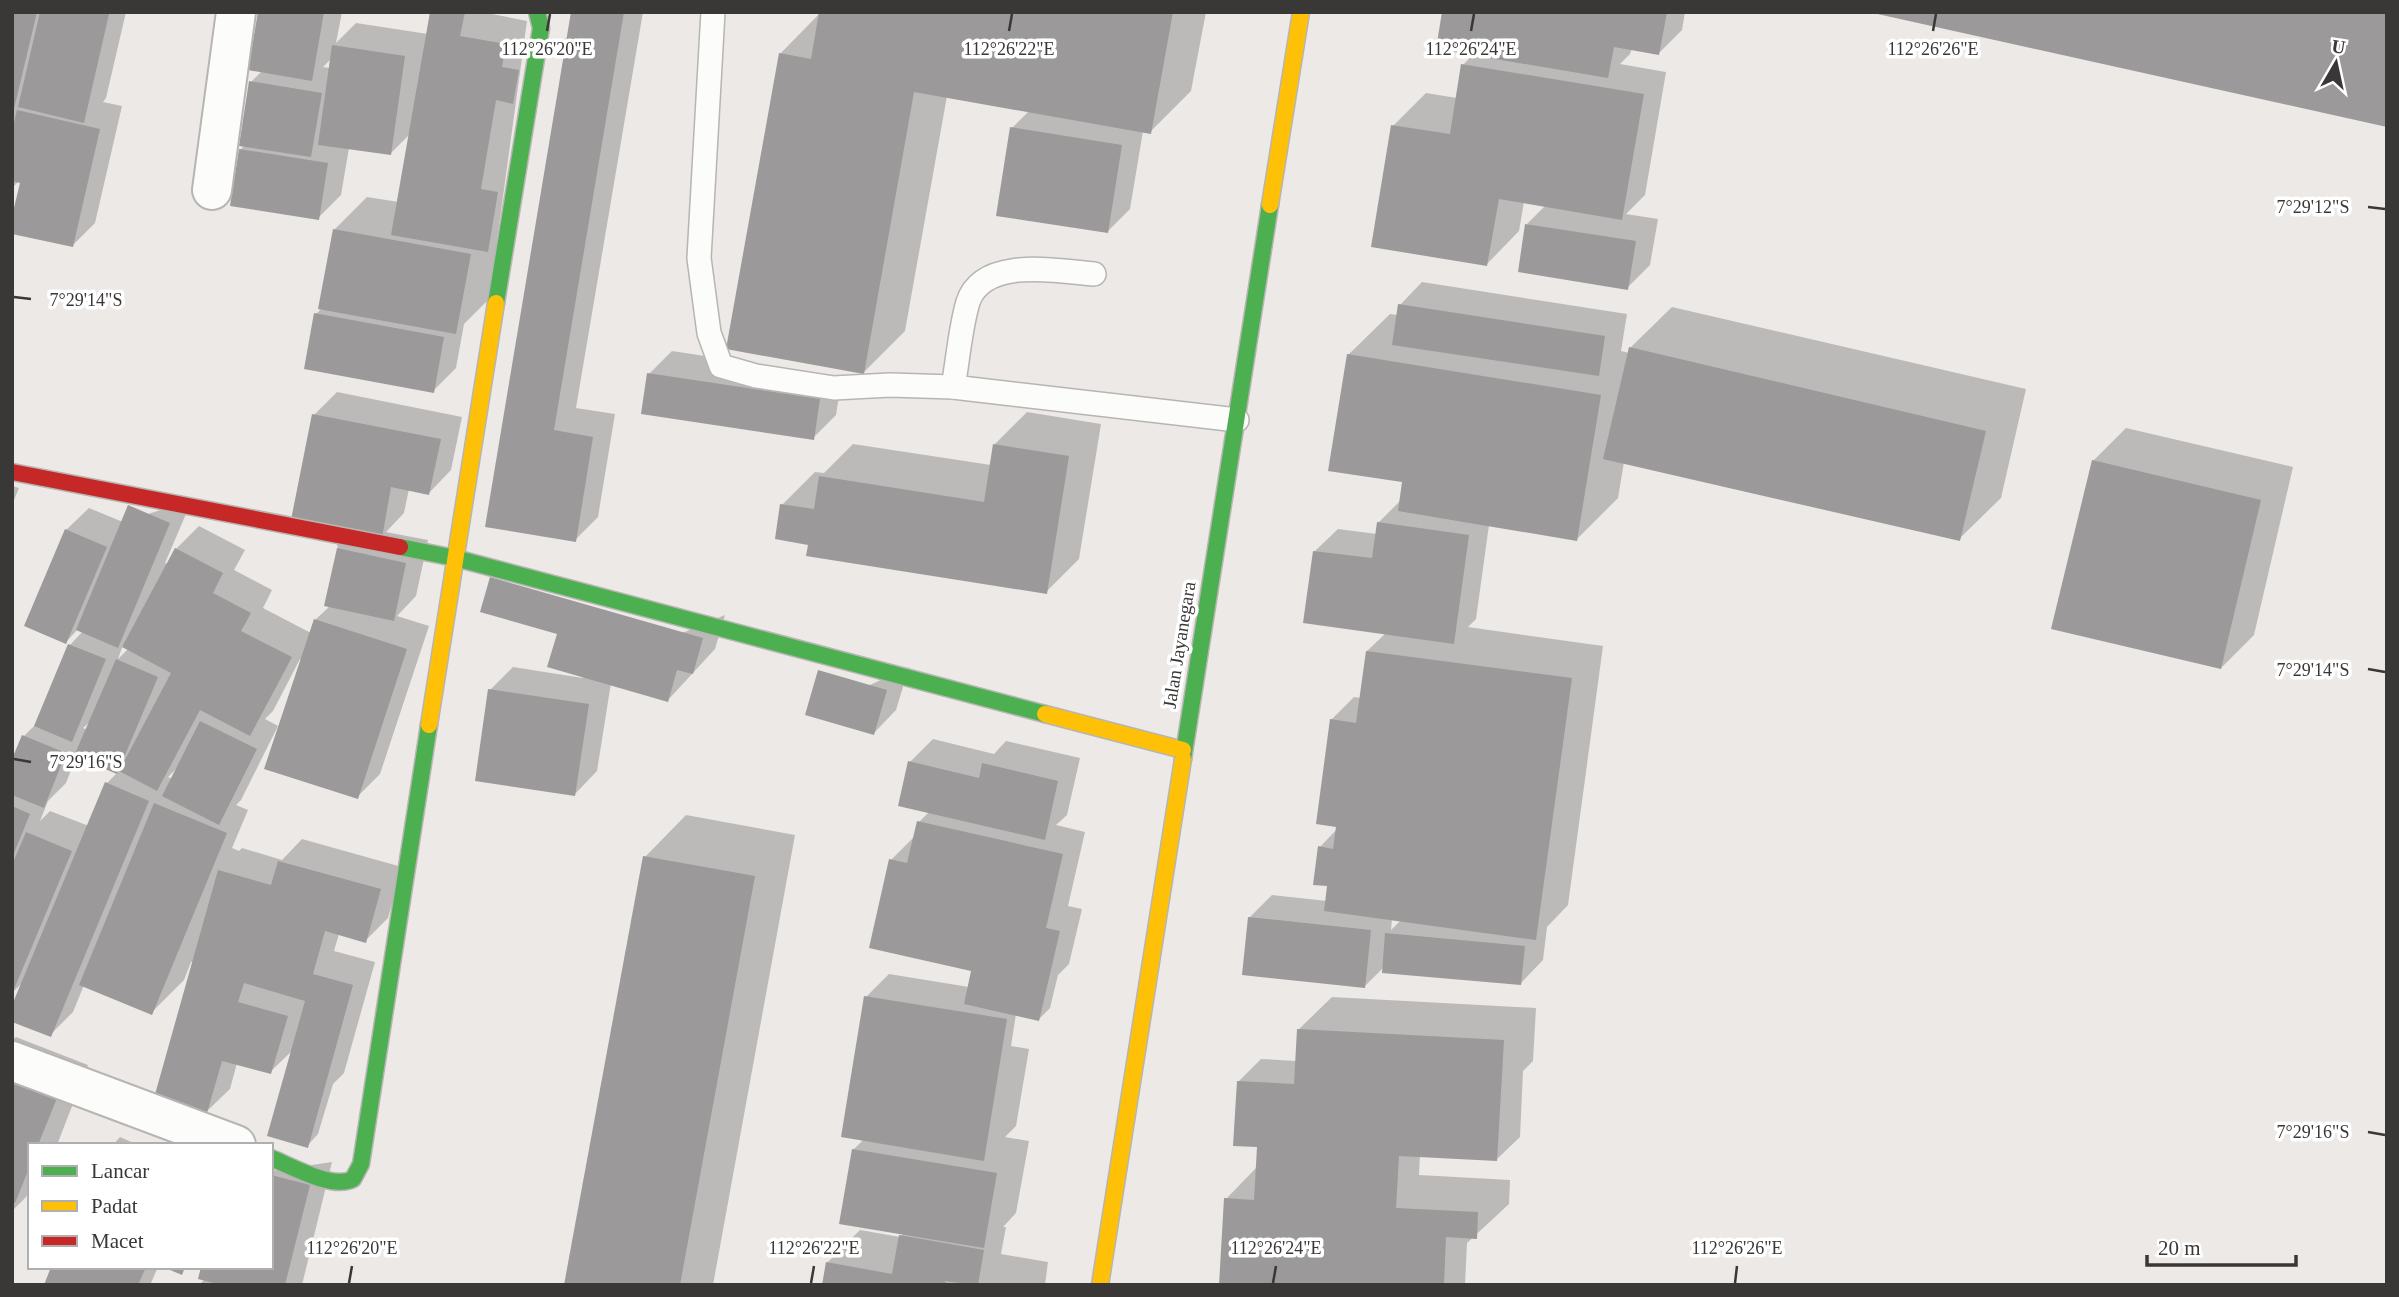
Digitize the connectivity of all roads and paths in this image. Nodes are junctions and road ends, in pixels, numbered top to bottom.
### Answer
1 (236, 12) edge
2 (537, 12) edge
3 (713, 12) edge
4 (1301, 12) edge
5 (212, 190) dead end
6 (1094, 274) dead end
7 (953, 387) junction
8 (1237, 420) junction
9 (12, 472) edge
10 (455, 558) junction
11 (1183, 750) junction
12 (12, 1061) edge
13 (231, 1143) edge
14 (273, 1159) edge
15 (1100, 1285) edge

1 - 5 street
2 - 10 street
3 - 7 lane
4 - 8 street, Jalan Jayanegara
6 - 7 lane
7 - 8 lane
8 - 11 street, Jalan Jayanegara
9 - 10 street
10 - 11 street
10 - 14 street
11 - 15 street, Jalan Jayanegara
12 - 13 street

